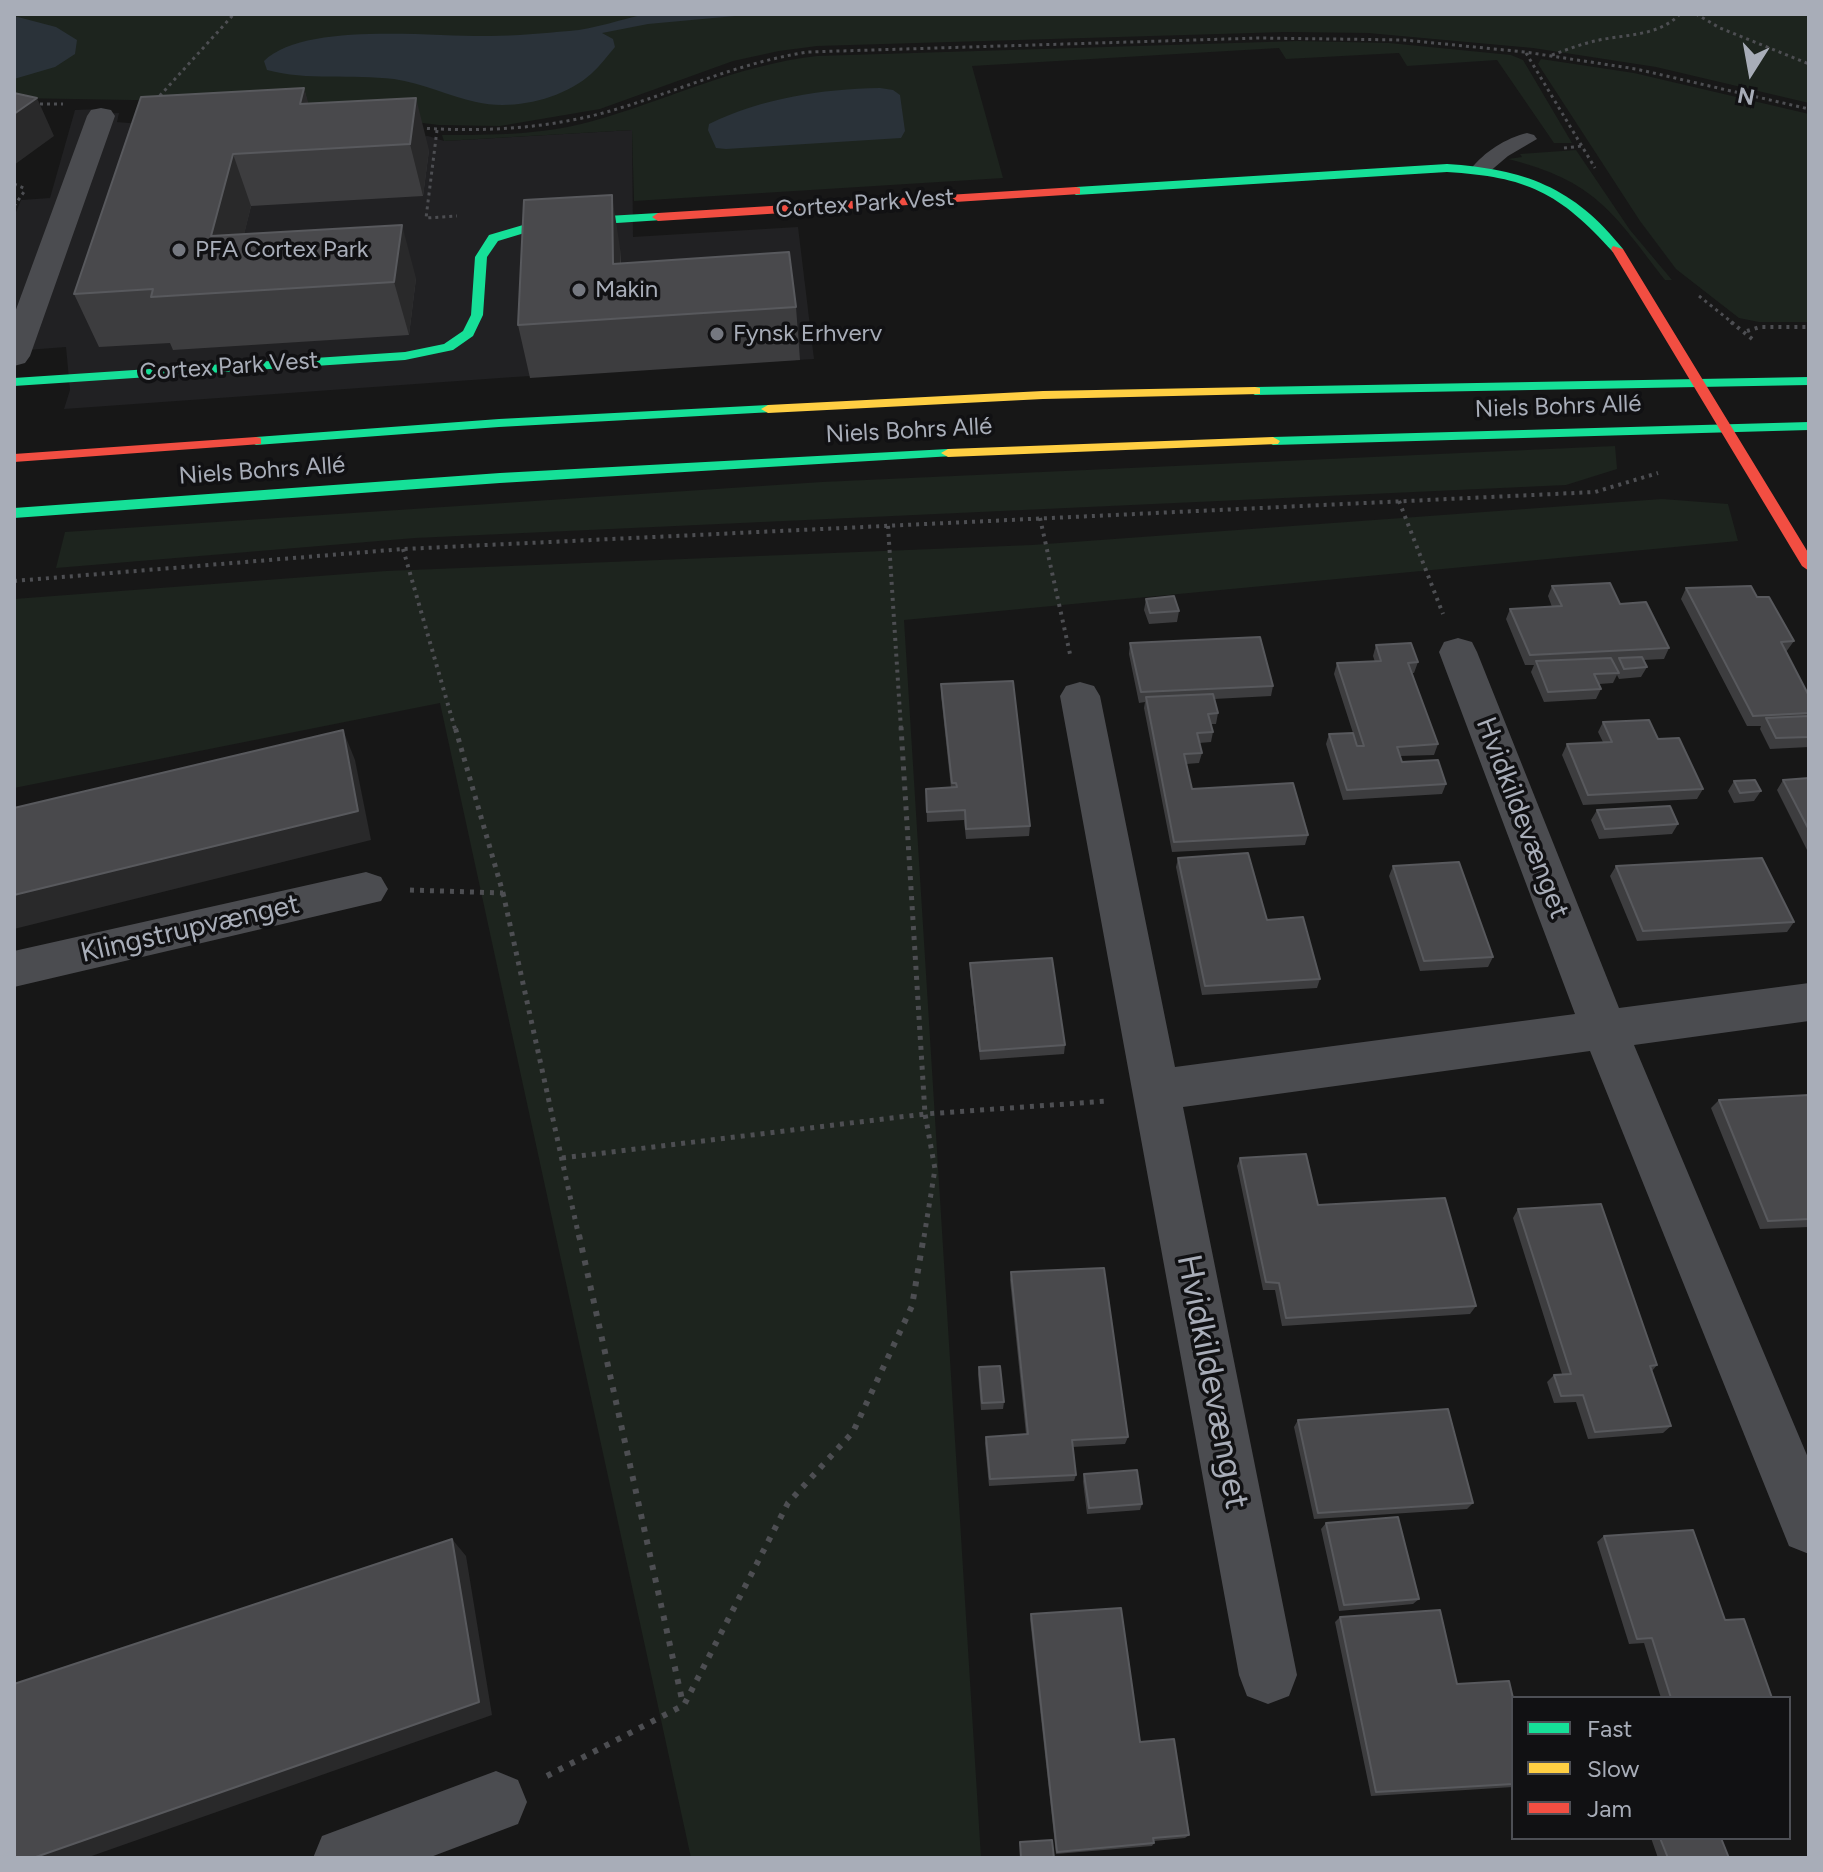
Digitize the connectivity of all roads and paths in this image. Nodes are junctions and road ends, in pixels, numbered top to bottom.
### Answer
1 (234, 14) edge
2 (1680, 14) edge
3 (1696, 14) edge
4 (1551, 55) junction
5 (1809, 64) edge
6 (26, 104) edge
7 (67, 104) dead end
8 (164, 105) edge
9 (1809, 109) edge
10 (101, 116) dead end
11 (410, 128) edge
12 (1527, 139) dead end
13 (1481, 169) junction
14 (14, 184) edge
15 (26, 189) dead end
16 (1809, 327) edge
17 (1746, 331) dead end
18 (14, 356) edge
19 (1809, 381) edge
20 (14, 382) edge
21 (1696, 382) junction
22 (1722, 426) junction
23 (1809, 426) edge
24 (1741, 456) junction
25 (14, 458) edge
26 (1399, 501) junction
27 (14, 513) edge
28 (1040, 518) junction
29 (888, 526) junction
30 (403, 549) junction
31 (1809, 566) edge
32 (1425, 567) dead end
33 (14, 581) edge
34 (1458, 652) dead end
35 (1080, 696) joint
36 (385, 890) joint
37 (503, 893) junction
38 (14, 969) edge
39 (1809, 1002) edge
40 (1604, 1029) junction
41 (1156, 1090) junction
42 (925, 1114) junction
43 (562, 1158) junction
44 (1809, 1526) edge
45 (1268, 1675) dead end
46 (684, 1705) junction
47 (496, 1802) joint
48 (344, 1858) edge

1 - 8 path
2 - 4 path
3 - 5 path
4 - 9 path
4 - 11 path
6 - 7 path
10 - 18 street
12 - 13 lane
13 - 20 street, Cortex Park Vest
13 - 21 street, Cortex Park Vest
14 - 15 path
16 - 17 path
19 - 21 street, Niels Bohrs Allé
21 - 22 street, Cortex Park Vest
21 - 25 street, Niels Bohrs Allé
22 - 23 street, Niels Bohrs Allé
22 - 24 street, Cortex Park Vest
22 - 27 street, Niels Bohrs Allé
24 - 26 path
24 - 31 street, Cortex Park Vest
26 - 28 path
26 - 32 path
28 - 29 path
28 - 35 path
29 - 30 path
29 - 42 path
30 - 33 path
30 - 37 path
34 - 40 street, Hvidkildevænget
35 - 41 street, Hvidkildevænget
36 - 37 path
36 - 38 street, Klingstrupvænget
37 - 43 path
39 - 40 street
40 - 41 street
40 - 44 street, Hvidkildevænget
41 - 42 path
41 - 45 street, Hvidkildevænget
42 - 43 path
42 - 46 path
43 - 46 path
46 - 47 path
47 - 48 street

